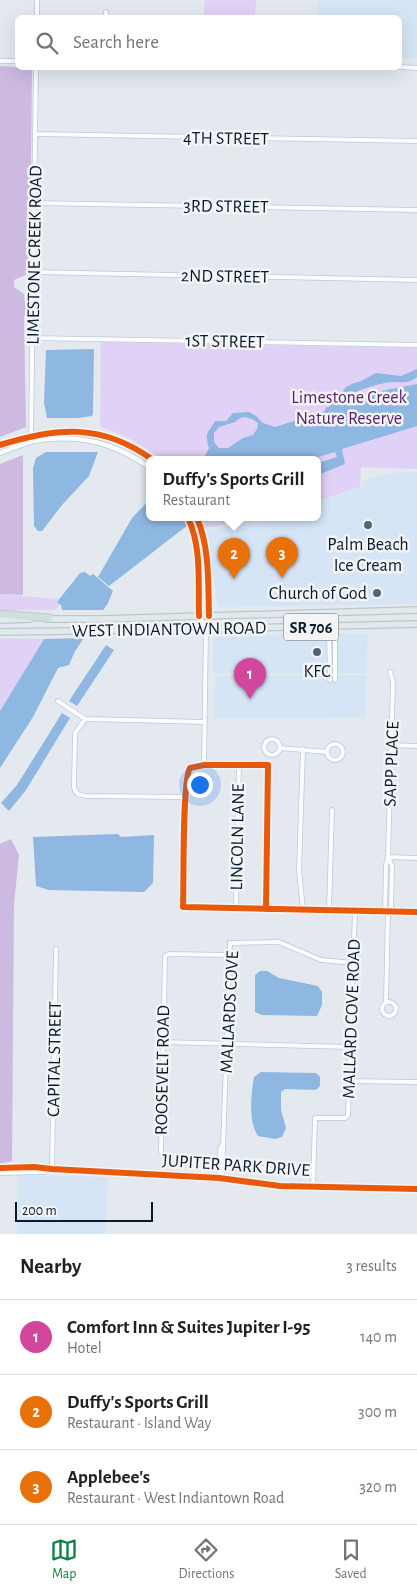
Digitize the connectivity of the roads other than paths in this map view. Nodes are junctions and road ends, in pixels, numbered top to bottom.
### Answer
1 (37, 0) edge
2 (37, 15) edge
3 (0, 61) edge
4 (15, 61) edge
5 (402, 67) edge
6 (417, 68) edge
7 (36, 70) edge
8 (36, 134) junction
9 (417, 141) edge
10 (35, 203) junction
11 (417, 210) edge
12 (33, 272) junction
13 (417, 280) edge
14 (32, 338) junction
15 (417, 345) edge
16 (31, 435) junction
17 (31, 442) junction
18 (0, 445) edge
19 (0, 453) edge
20 (148, 456) edge
21 (146, 465) edge
22 (189, 521) edge
23 (198, 521) edge
24 (417, 610) edge
25 (0, 614) edge
26 (199, 616) junction
27 (209, 616) junction
28 (49, 618) junction
29 (0, 620) edge
30 (417, 624) edge
31 (332, 627) junction
32 (206, 629) junction
33 (0, 632) edge
34 (390, 672) dead end
35 (330, 680) dead end
36 (336, 680) dead end
37 (58, 701) dead end
38 (85, 719) junction
39 (205, 722) junction
40 (391, 745) junction
41 (417, 746) edge
42 (280, 748) junction
43 (302, 750) junction
44 (327, 752) junction
45 (204, 765) junction
46 (239, 765) junction
47 (186, 797) junction
48 (332, 810) dead end
49 (388, 857) junction
50 (417, 858) edge
51 (236, 908) junction
52 (266, 909) junction
53 (303, 910) junction
54 (329, 910) junction
55 (355, 911) junction
56 (388, 911) junction
57 (417, 912) edge
58 (56, 949) dead end
59 (230, 955) junction
60 (353, 962) junction
61 (386, 1002) dead end
62 (163, 1042) junction
63 (227, 1044) junction
64 (350, 1047) junction
65 (349, 1081) junction
66 (417, 1082) edge
67 (221, 1161) junction
68 (0, 1168) edge
69 (52, 1169) junction
70 (313, 1171) junction
71 (0, 1173) edge
72 (221, 1178) junction
73 (313, 1186) junction
74 (417, 1189) edge

1 - 2 street
3 - 4 street
5 - 6 street
7 - 8 street, LIMESTONE CREEK ROAD
8 - 9 street, 4TH STREET
8 - 10 street, LIMESTONE CREEK ROAD
10 - 11 street, 3RD STREET
10 - 12 street, LIMESTONE CREEK ROAD
12 - 13 street, 2ND STREET
12 - 14 street, LIMESTONE CREEK ROAD
14 - 15 street, 1ST STREET
14 - 16 street, LIMESTONE CREEK ROAD
16 - 17 street, LIMESTONE CREEK ROAD
16 - 18 street
16 - 20 street
17 - 19 street
17 - 21 street
22 - 26 street
23 - 27 street
24 - 27 main road, WEST INDIANTOWN ROAD / SR 706
25 - 28 highway
26 - 27 main road, WEST INDIANTOWN ROAD / SR 706
26 - 28 main road, WEST INDIANTOWN ROAD / SR 706
26 - 32 street
27 - 32 street
28 - 29 main road, SR 706
30 - 31 main road, WEST INDIANTOWN ROAD / SR 706
31 - 32 main road, WEST INDIANTOWN ROAD / SR 706
31 - 35 street
31 - 36 street
32 - 33 main road, WEST INDIANTOWN ROAD / SR 706
32 - 39 street
34 - 40 street, SAPP PLACE
37 - 38 street
38 - 39 street
38 - 47 street
39 - 45 street
40 - 41 street
40 - 49 street, SAPP PLACE
42 - 42 street
42 - 43 street
43 - 44 street
43 - 53 street
44 - 44 street
45 - 46 street
45 - 47 street
46 - 51 street, LINCOLN LANE
46 - 52 street
47 - 51 street
48 - 54 street
49 - 50 street
49 - 56 street, SAPP PLACE
51 - 52 street
52 - 53 street
53 - 54 street
54 - 55 street
55 - 56 street
55 - 60 street, MALLARD COVE ROAD
56 - 57 street
56 - 61 street, SAPP PLACE
58 - 69 street, CAPITAL STREET
59 - 60 street, MALLARDS COVE
59 - 62 street, ROOSEVELT ROAD
59 - 63 street, MALLARDS COVE
60 - 64 street, MALLARD COVE ROAD
62 - 63 street
62 - 67 street, ROOSEVELT ROAD
63 - 64 street
63 - 67 street, MALLARDS COVE
64 - 65 street, MALLARD COVE ROAD
65 - 66 street
65 - 70 street, MALLARD COVE ROAD
67 - 70 street, ROOSEVELT ROAD
67 - 72 street, MALLARDS COVE
68 - 69 street, JUPITER PARK DRIVE
69 - 71 street, JUPITER PARK DRIVE
69 - 72 street, JUPITER PARK DRIVE
70 - 73 street, MALLARD COVE ROAD
72 - 73 street, JUPITER PARK DRIVE
73 - 74 street, JUPITER PARK DRIVE

